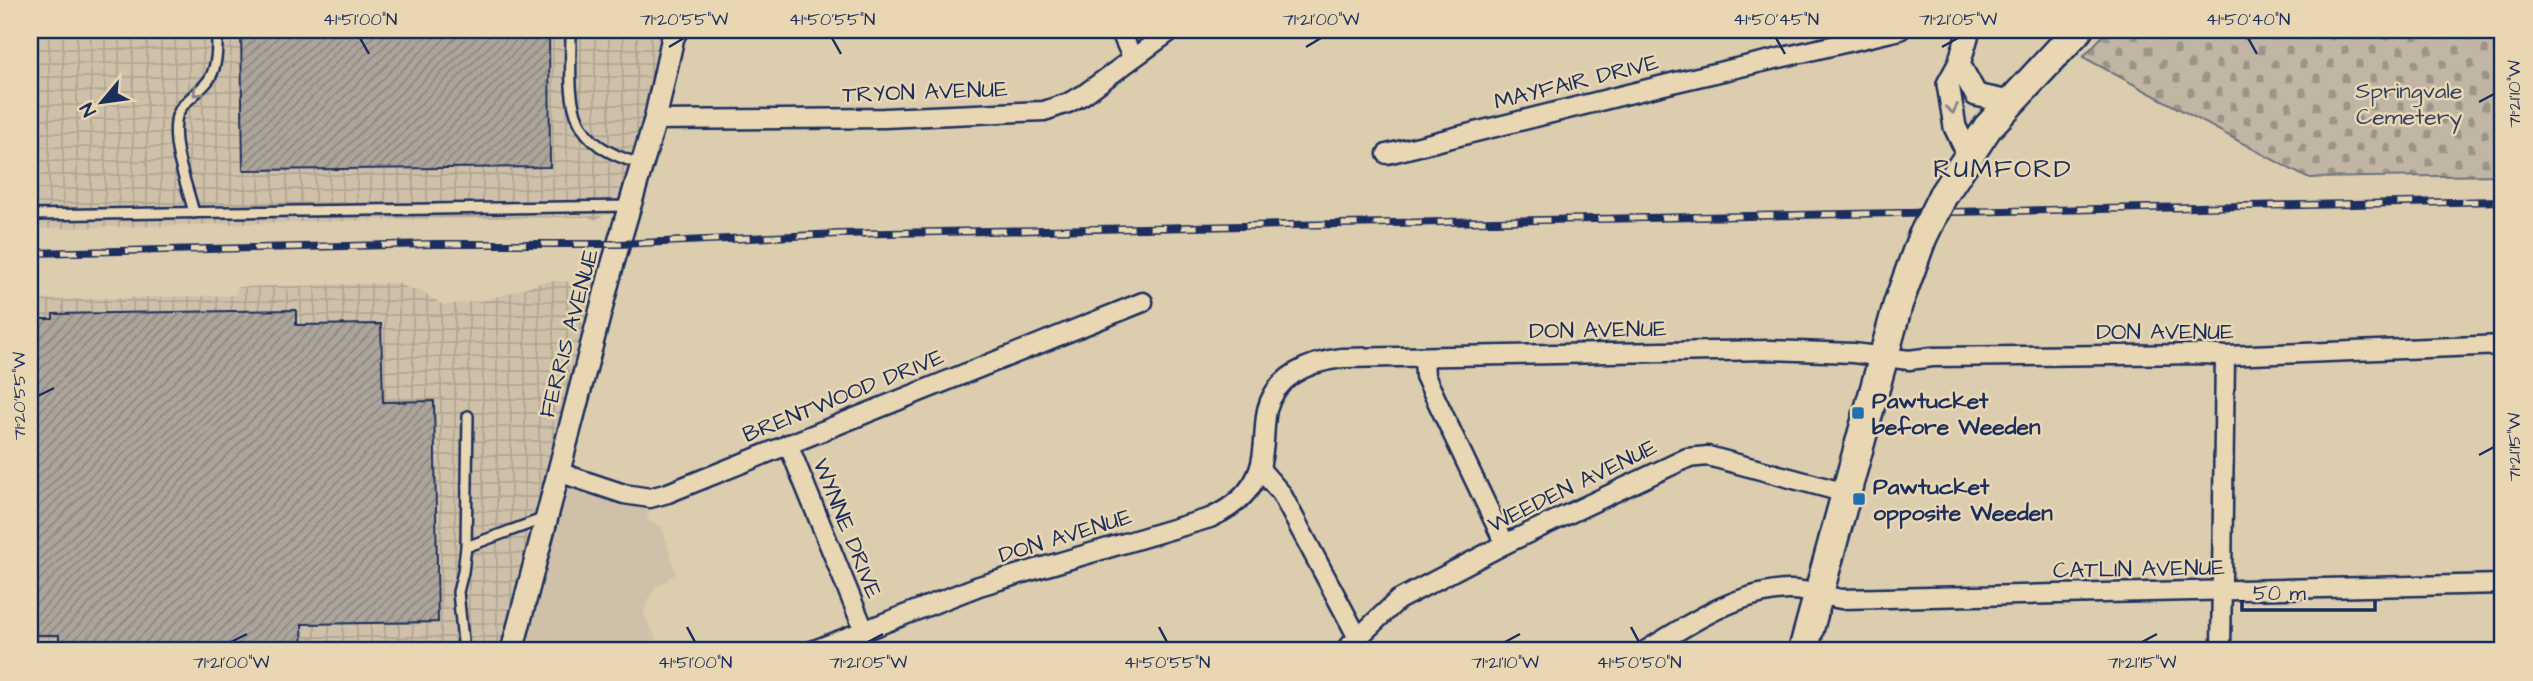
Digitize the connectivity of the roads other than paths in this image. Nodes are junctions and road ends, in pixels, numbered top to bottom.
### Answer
1 (217, 30) edge
2 (571, 30) edge
3 (677, 30) edge
4 (1120, 30) edge
5 (1172, 30) edge
6 (1900, 30) edge
7 (1969, 30) edge
8 (2077, 30) edge
9 (1132, 57) junction
10 (1959, 64) junction
11 (2009, 102) junction
12 (655, 120) junction
13 (1387, 154) dead end
14 (1968, 154) junction
15 (641, 164) junction
16 (629, 206) junction
17 (194, 212) junction
18 (30, 215) edge
19 (1143, 302) dead end
20 (2503, 345) edge
21 (1884, 356) junction
22 (2225, 356) junction
23 (1424, 357) junction
24 (468, 416) dead end
25 (788, 444) junction
26 (1259, 470) junction
27 (558, 472) junction
28 (1846, 493) junction
29 (547, 517) junction
30 (1505, 544) junction
31 (466, 547) junction
32 (2503, 584) edge
33 (2222, 591) junction
34 (1819, 594) junction
35 (864, 630) junction
36 (1362, 645) edge
37 (464, 651) edge
38 (512, 651) edge
39 (813, 651) edge
40 (1344, 651) edge
41 (1645, 651) edge
42 (1803, 651) edge
43 (2221, 651) edge

1 -> 17 lane
2 - 15 lane
3 - 12 street, FERRIS AVENUE
4 - 9 street
5 - 9 street, TRYON AVENUE
6 - 13 street, MAYFAIR DRIVE
7 - 10 street
8 - 11 main road
9 - 12 street, TRYON AVENUE
10 - 11 street
10 -> 14 street
11 - 14 main road
12 - 15 street, FERRIS AVENUE
14 - 21 main road, bridge
15 - 16 street, FERRIS AVENUE
16 - 17 lane
16 - 27 street, FERRIS AVENUE
17 - 18 lane
19 - 25 street, BRENTWOOD DRIVE
20 - 22 street, DON AVENUE
21 - 22 street, DON AVENUE
21 - 23 street, DON AVENUE
21 - 28 main road
22 - 33 street
23 - 26 street, DON AVENUE
23 - 30 street
24 - 31 lane
25 - 27 street, BRENTWOOD DRIVE
25 - 35 street, WYNNE DRIVE
26 - 35 street, DON AVENUE
26 - 36 street
27 - 29 street, FERRIS AVENUE
28 - 30 street, WEEDEN AVENUE
28 - 34 main road
29 - 31 lane
29 - 38 street, FERRIS AVENUE
30 - 36 street, WEEDEN AVENUE
31 - 37 lane
32 - 33 street, CATLIN AVENUE
33 - 34 street, CATLIN AVENUE
33 - 43 street
34 - 41 street, CATLIN AVENUE
34 - 42 main road
35 - 39 street, DON AVENUE
36 - 40 street, WEEDEN AVENUE

